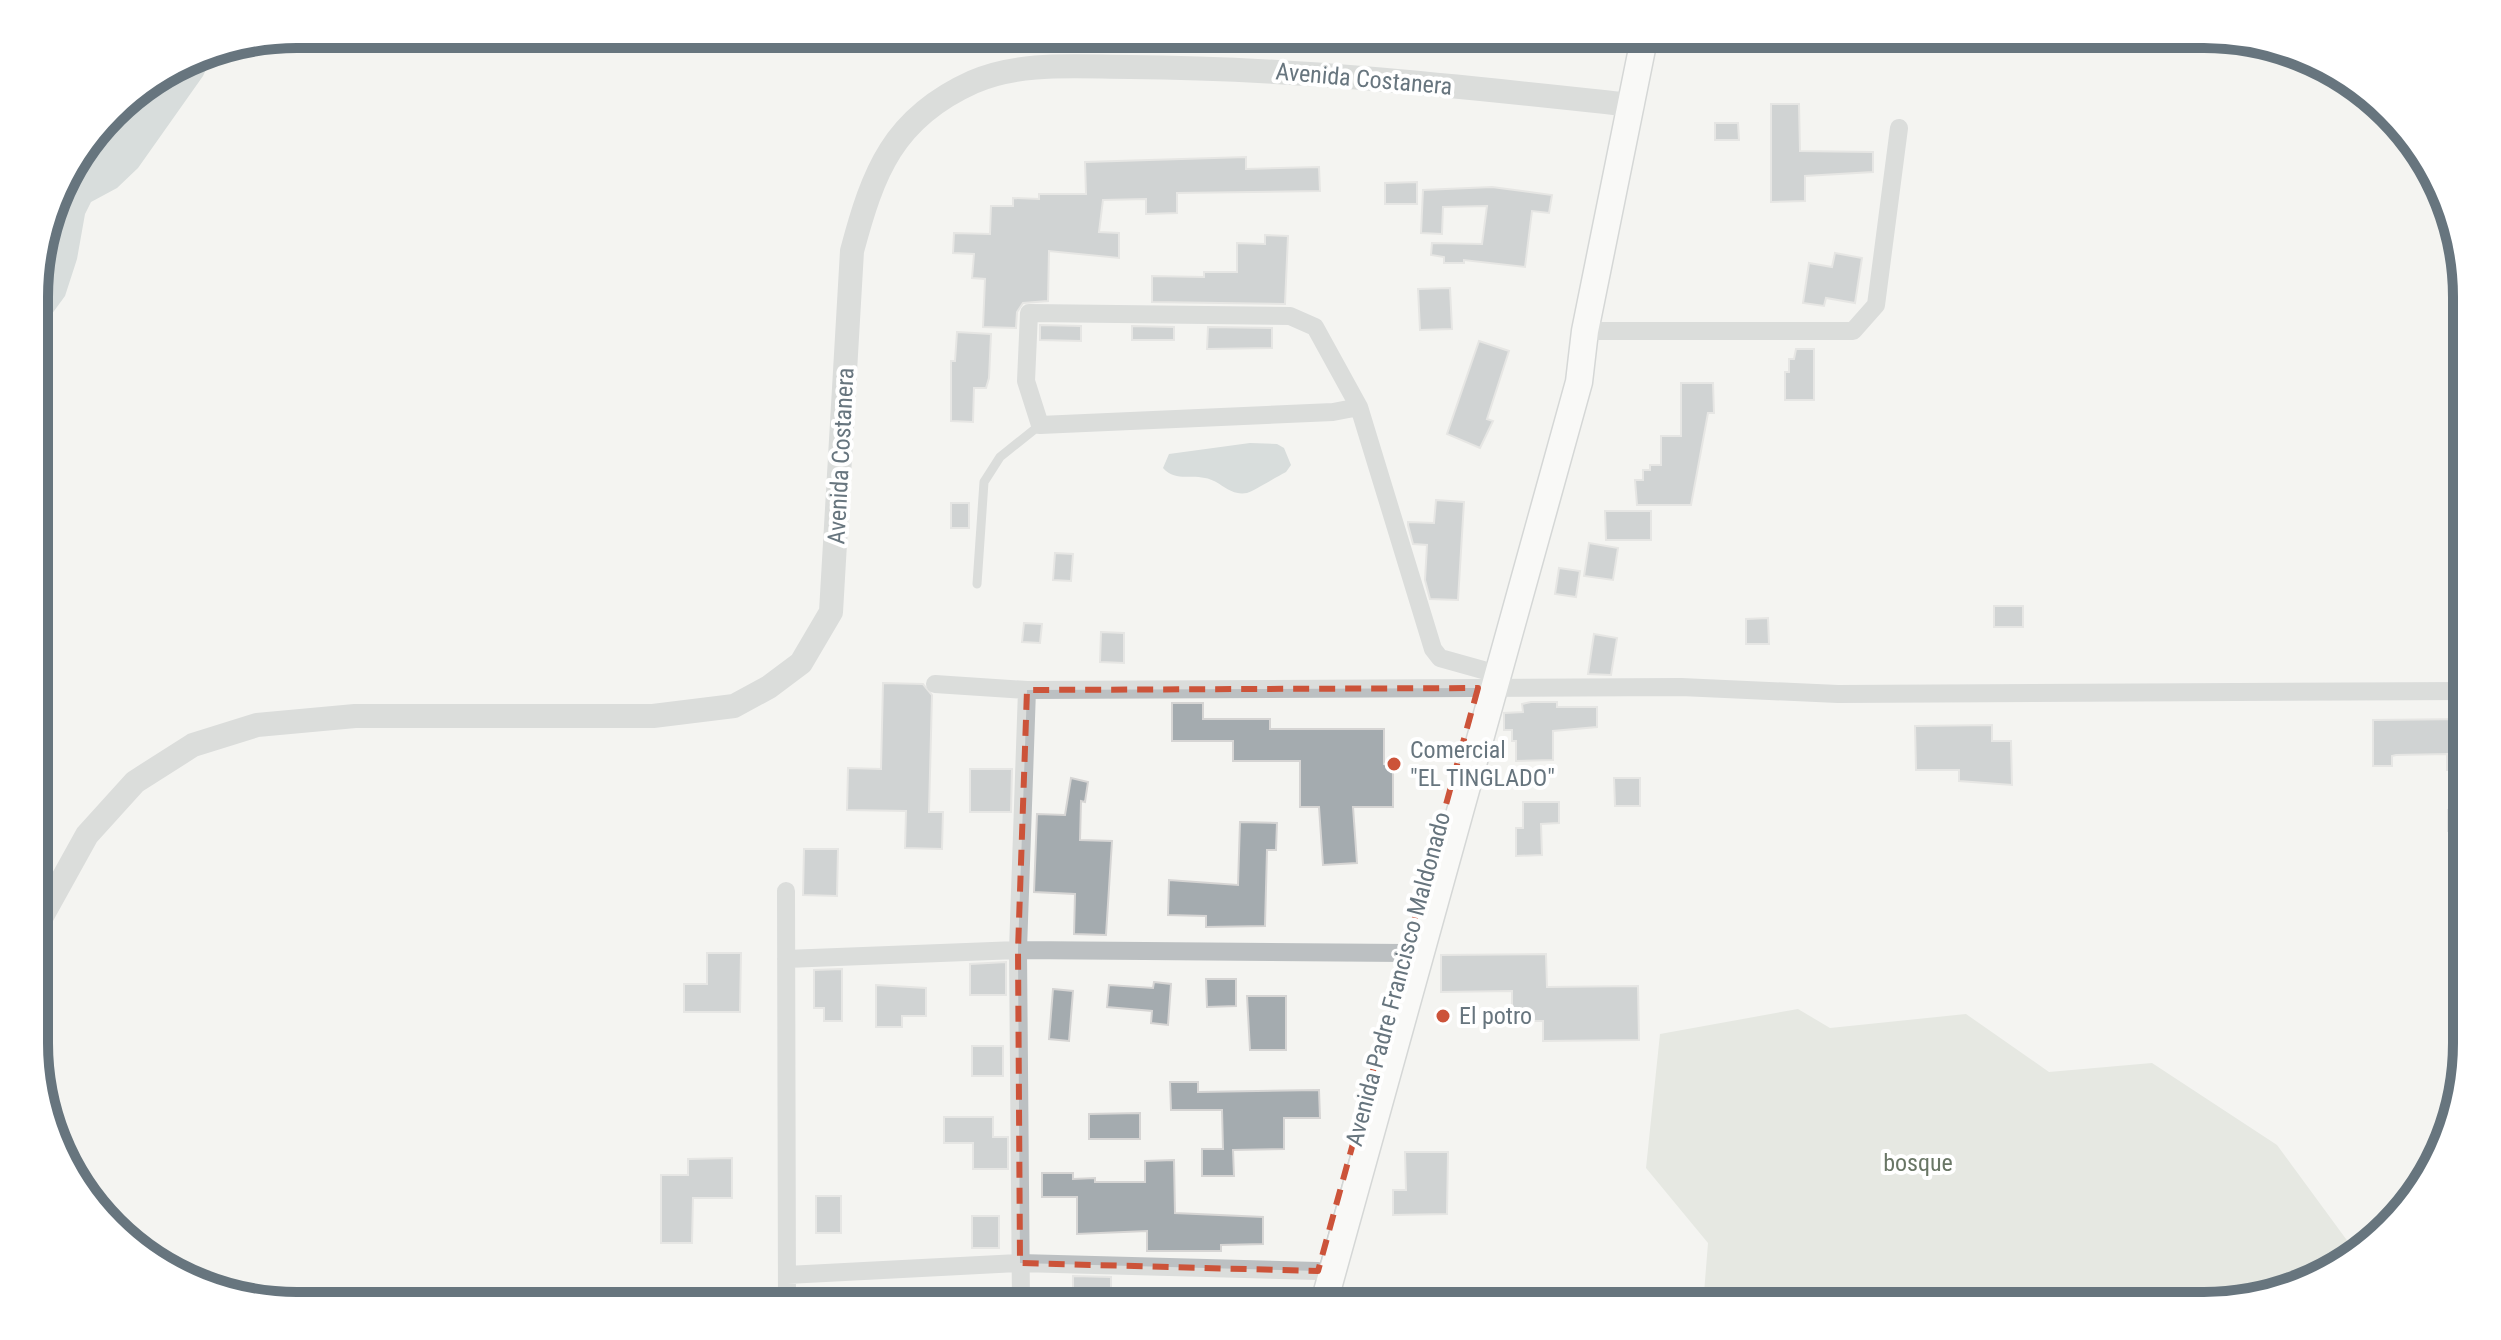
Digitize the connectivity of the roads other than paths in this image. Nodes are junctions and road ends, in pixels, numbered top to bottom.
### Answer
1 (1642, 48) edge
2 (1632, 105) junction
3 (1899, 128) dead end
4 (1585, 331) junction
5 (1359, 407) junction
6 (1040, 425) junction
7 (977, 584) dead end
8 (1485, 681) junction
9 (935, 684) dead end
10 (1027, 690) junction
11 (2453, 691) edge
12 (786, 891) dead end
13 (48, 905) edge
14 (1018, 950) junction
15 (1405, 953) junction
16 (786, 959) junction
17 (1020, 1263) junction
18 (1318, 1271) junction
19 (787, 1275) junction
20 (1312, 1291) edge
21 (1327, 1291) edge
22 (787, 1292) edge
23 (1021, 1292) edge

1 - 2 main road, Avenida Padre Francisco Maldonado
2 - 4 main road, Avenida Padre Francisco Maldonado
2 - 13 street, Avenida Costanera
3 - 4 street
4 - 8 main road, Avenida Padre Francisco Maldonado
5 - 6 street
5 - 6 street
5 - 8 street
6 - 7 lane
8 - 10 street
8 - 11 street
8 - 15 main road, Avenida Padre Francisco Maldonado
8 - 21 main road, Avenida Padre Francisco Maldonado
9 - 10 street
10 - 14 street
12 - 16 street
14 - 15 street
14 - 16 street
14 - 17 street
15 - 18 main road, Avenida Padre Francisco Maldonado
16 - 19 street
17 - 18 street
17 - 19 street
17 - 23 street
18 - 20 main road, Avenida Padre Francisco Maldonado
19 - 22 street

